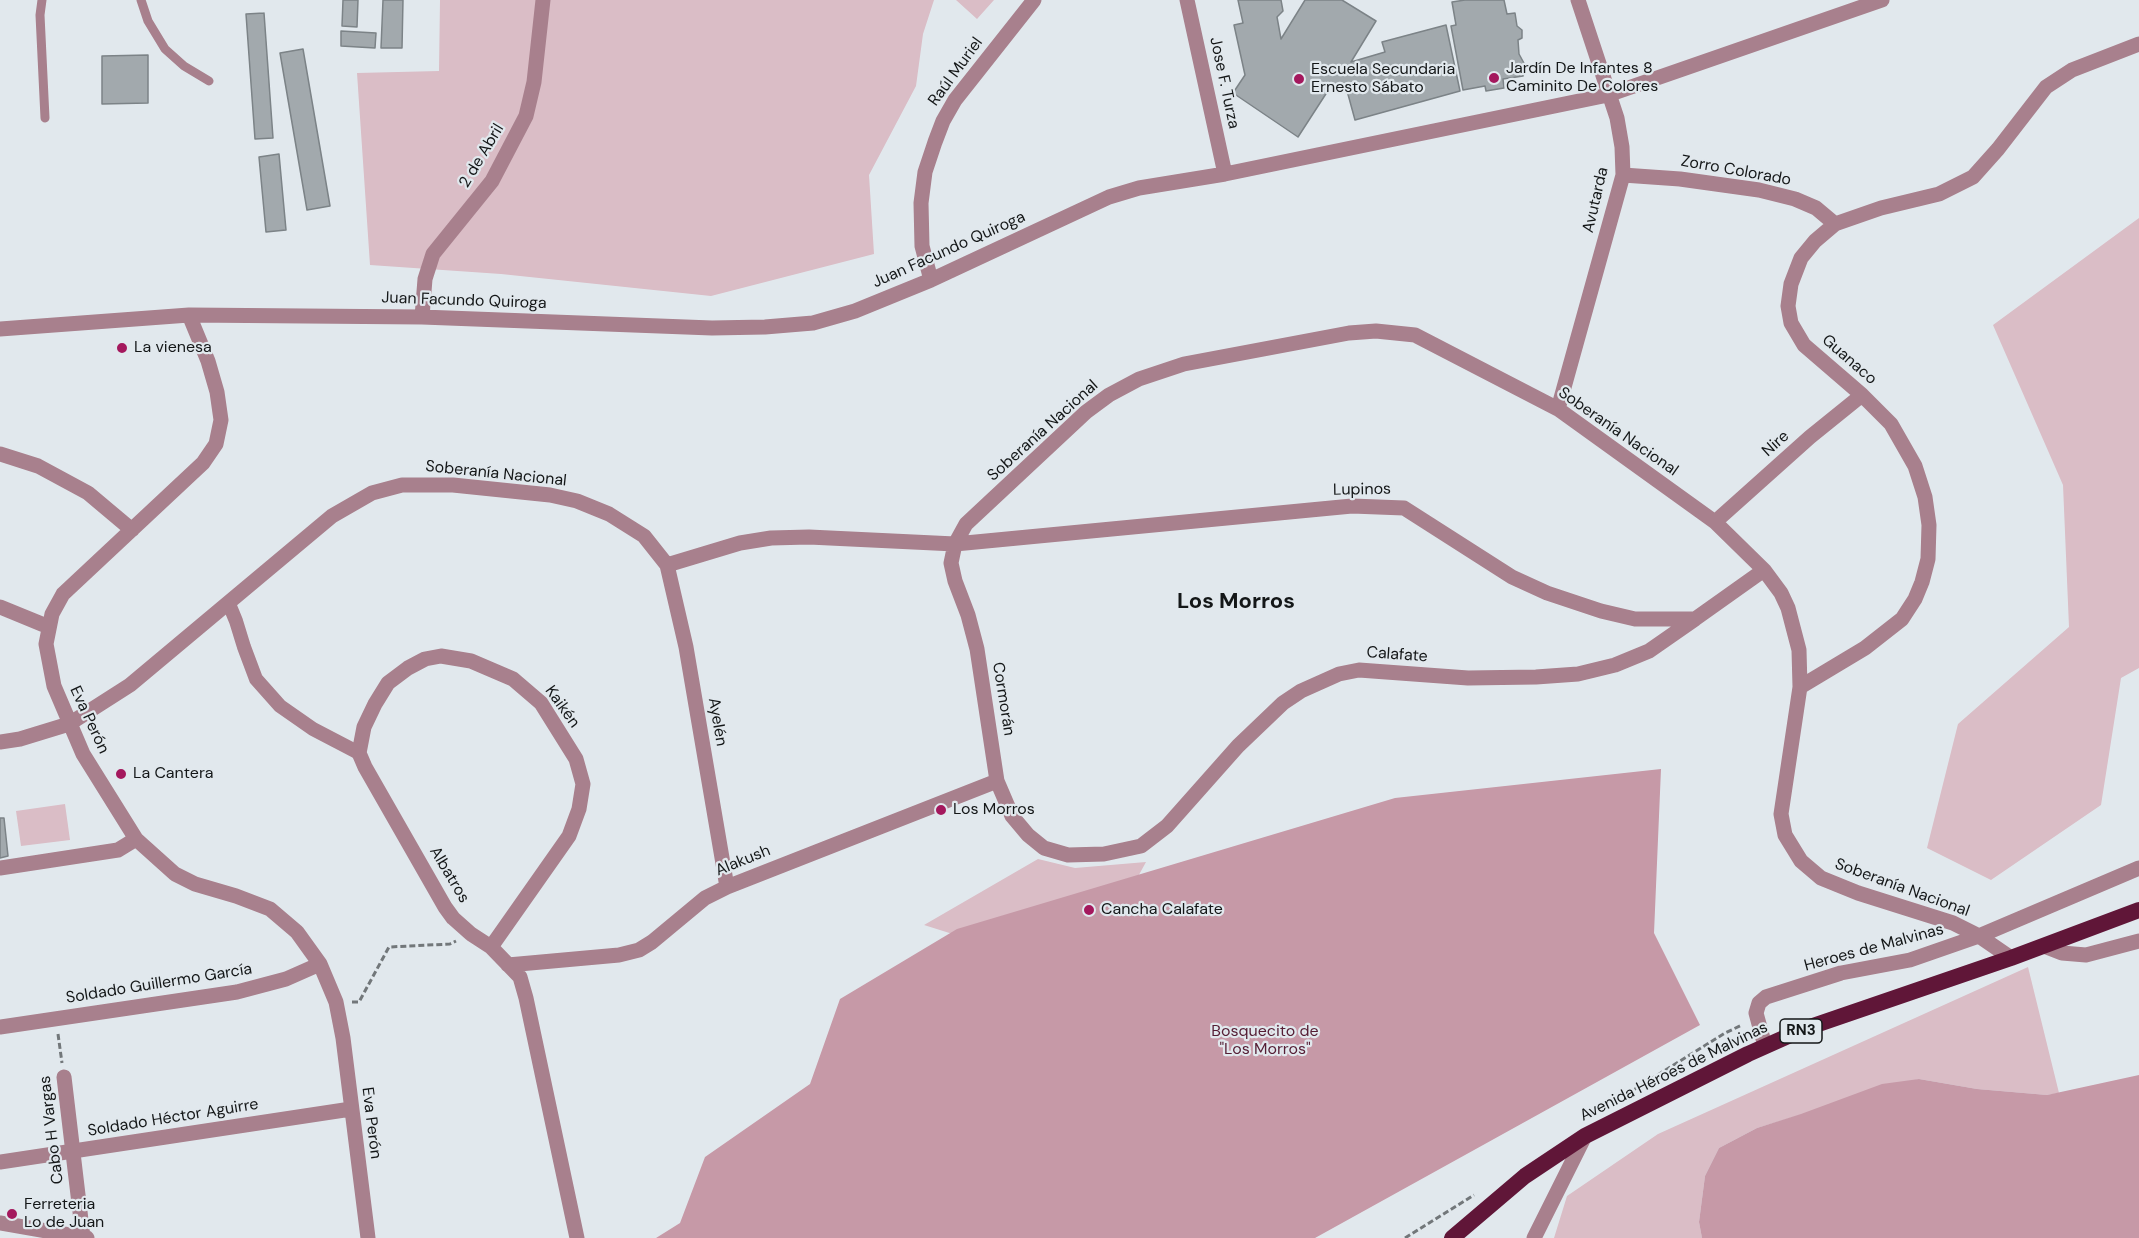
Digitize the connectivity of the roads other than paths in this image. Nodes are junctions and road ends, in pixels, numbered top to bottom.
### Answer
1 (42, 0) edge
2 (141, 0) edge
3 (543, 0) edge
4 (1034, 0) edge
5 (1187, 0) edge
6 (1578, 0) edge
7 (1882, 0) edge
8 (2139, 44) edge
9 (209, 81) dead end
10 (1608, 95) junction
11 (45, 118) dead end
12 (1225, 174) junction
13 (1623, 175) junction
14 (1835, 224) junction
15 (931, 280) junction
16 (189, 315) junction
17 (422, 317) junction
18 (0, 328) edge
19 (1862, 395) junction
20 (1558, 409) junction
21 (0, 454) edge
22 (1715, 522) junction
23 (132, 530) junction
24 (955, 544) junction
25 (667, 565) junction
26 (1764, 570) junction
27 (229, 604) junction
28 (0, 607) edge
29 (1695, 619) junction
30 (49, 627) junction
31 (1800, 687) junction
32 (69, 724) junction
33 (0, 742) edge
34 (359, 753) junction
35 (998, 781) junction
36 (136, 839) junction
37 (1044, 848) joint
38 (0, 868) edge
39 (2139, 868) edge
40 (727, 887) junction
41 (2139, 910) edge
42 (1979, 936) junction
43 (2139, 941) edge
44 (2044, 946) junction
45 (490, 947) junction
46 (2011, 958) junction
47 (320, 964) junction
48 (508, 965) junction
49 (0, 1027) edge
50 (1765, 1046) junction
51 (63, 1077) road end
52 (351, 1109) junction
53 (1585, 1136) junction
54 (72, 1152) junction
55 (0, 1162) edge
56 (0, 1223) edge
57 (85, 1238) edge
58 (368, 1238) edge
59 (577, 1238) edge
60 (1452, 1238) edge
61 (1534, 1238) edge

1 - 11 lane
2 - 9 lane
3 - 17 street, 2 de Abril
4 - 15 street, Raúl Muriel
5 - 12 street, Jose F. Turza
6 - 10 street, Avutarda
7 - 10 street, Juan Facundo Quiroga
8 - 14 street, Guanaco
10 - 12 street, Juan Facundo Quiroga
10 - 13 street, Avutarda
12 - 15 street, Juan Facundo Quiroga
13 - 14 street, Zorro Colorado
13 - 20 street, Avutarda
14 - 19 street, Guanaco
15 - 17 street, Juan Facundo Quiroga
16 - 17 street, Juan Facundo Quiroga
16 - 18 street, Juan Facundo Quiroga
16 - 23 street, Eva Perón
19 - 22 street, Nire
19 - 31 street, Guanaco
20 - 22 street, Soberanía Nacional
20 - 24 street, Soberanía Nacional
21 - 23 street
22 - 26 street, Soberanía Nacional
23 - 30 street, Eva Perón
24 - 25 street
24 - 29 street, Lupinos
24 - 35 street, Cormorán
25 - 27 street, Soberanía Nacional
25 - 40 street, Ayelén
26 - 29 street
26 - 31 street, Soberanía Nacional
27 - 32 street, Soberanía Nacional
27 - 34 street
28 - 30 street
29 - 37 street, Calafate
30 - 32 street, Eva Perón
31 - 42 street, Soberanía Nacional
32 - 33 street, Soberanía Nacional
32 - 36 street, Eva Perón
34 - 45 street, Albatros
34 - 45 street, Kaikén
35 - 37 street, Cormorán
35 - 40 street, Alakush
36 - 38 street
36 - 47 street, Eva Perón
39 - 42 street, Heroes de Malvinas
40 - 48 street, Alakush
41 - 44 highway, Avenida Héroes de Malvinas / RN3
42 - 46 street, Soberanía Nacional
42 - 50 street, Heroes de Malvinas
43 - 44 street
44 - 46 highway, Avenida Héroes de Malvinas / RN3
45 - 48 street, Albatros
46 - 50 highway, Avenida Héroes de Malvinas / RN3
47 - 49 street, Soldado Guillermo García
47 - 52 street, Eva Perón
48 - 59 street, Albatros
50 - 53 highway, Avenida Héroes de Malvinas / RN3
51 - 54 street, Cabo H Vargas
52 - 54 street, Soldado Héctor Aguirre
52 - 58 street, Eva Perón
53 - 60 highway, Avenida Héroes de Malvinas / RN3
53 - 61 street
54 - 55 street, Soldado Héctor Aguirre
54 - 57 street, Cabo H Vargas
56 - 57 street

